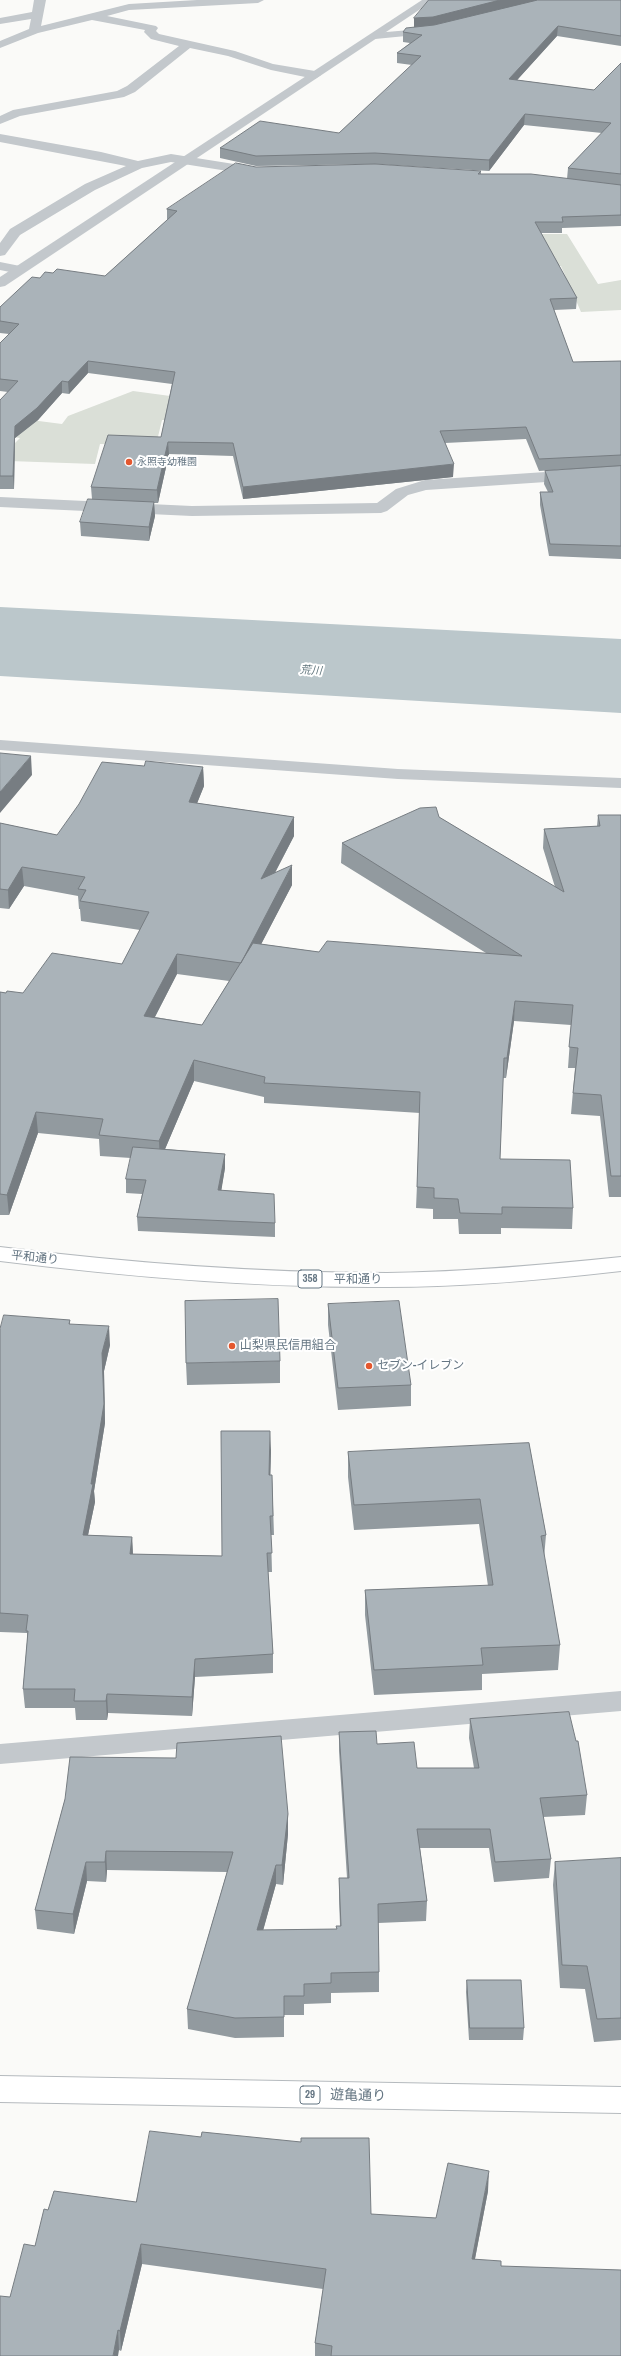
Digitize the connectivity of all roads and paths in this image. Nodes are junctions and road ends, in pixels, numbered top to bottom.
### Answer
1 (40, 0) edge
2 (258, 0) edge
3 (429, 0) edge
4 (37, 15) junction
5 (91, 16) junction
6 (0, 21) edge
7 (448, 27) edge
8 (34, 31) junction
9 (374, 36) junction
10 (0, 45) edge
11 (187, 45) junction
12 (315, 75) junction
13 (0, 120) edge
14 (0, 138) edge
15 (186, 160) junction
16 (138, 165) junction
17 (274, 170) edge
18 (0, 229) edge
19 (19, 230) junction
20 (0, 252) edge
21 (0, 266) edge
22 (20, 270) junction
23 (0, 283) edge
24 (621, 472) edge
25 (0, 502) edge
26 (0, 730) edge
27 (0, 746) edge
28 (103, 753) junction
29 (621, 783) edge
30 (0, 1254) edge
31 (621, 1264) edge
32 (621, 1700) edge
33 (0, 1754) edge
34 (0, 2089) edge
35 (621, 2100) edge

1 - 4 street
2 - 5 street
3 - 9 street
4 - 6 street
4 - 8 street
5 - 8 street
5 - 11 street
7 - 9 street
8 - 10 street
9 - 12 street
11 - 12 street
11 - 13 street
12 - 15 street
14 - 16 street
15 - 16 street
15 - 17 street
15 - 22 street
16 - 19 street
18 - 19 street
19 - 20 street
21 - 22 street
22 - 23 street
24 - 25 street
26 - 28 street
27 - 28 street
28 - 29 street
30 - 31 main road, 平和通り / 358
32 - 33 street
34 - 35 main road, 遊亀通り / 29

